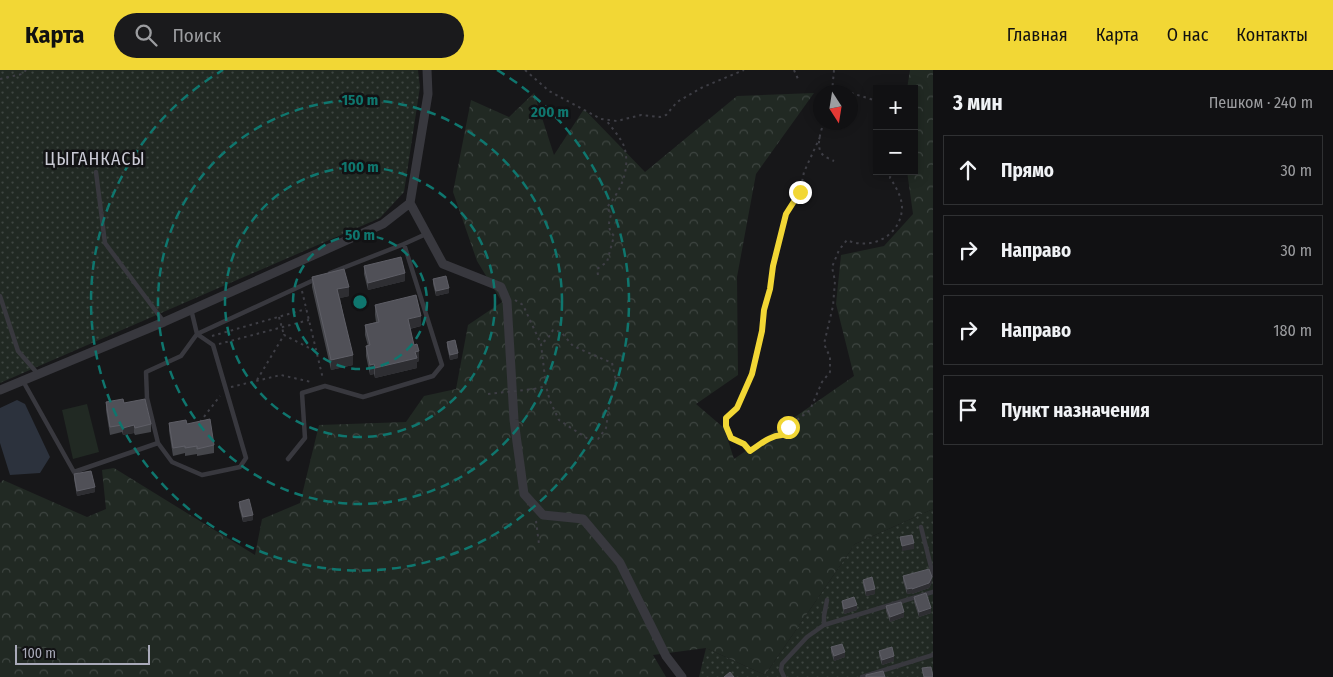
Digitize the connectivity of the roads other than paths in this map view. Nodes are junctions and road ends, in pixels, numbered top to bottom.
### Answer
1 (427, 70) edge
2 (96, 172) dead end
3 (410, 203) junction
4 (426, 234) junction
5 (404, 244) junction
6 (326, 275) edge
7 (318, 278) edge
8 (0, 296) edge
9 (191, 309) junction
10 (164, 322) junction
11 (197, 334) junction
12 (39, 374) junction
13 (23, 381) junction
14 (0, 390) edge
15 (158, 443) junction
16 (288, 458) dead end
17 (920, 527) dead end
18 (933, 575) edge
19 (933, 592) edge
20 (827, 600) dead end
21 (824, 625) junction
22 (933, 654) edge
23 (682, 677) edge
24 (784, 677) edge
25 (862, 677) edge

1 - 3 street
2 - 10 lane
3 - 4 street
3 - 9 street
4 - 5 lane
4 - 23 street
5 - 6 lane
5 - 16 lane
7 - 11 lane
8 - 12 lane
9 - 10 street
9 - 11 lane
10 - 12 street
11 - 15 lane
11 - 15 lane
12 - 13 street
13 - 14 street
13 - 15 lane
17 - 18 lane
19 - 21 lane
20 - 21 lane
21 - 24 lane
22 - 25 lane

